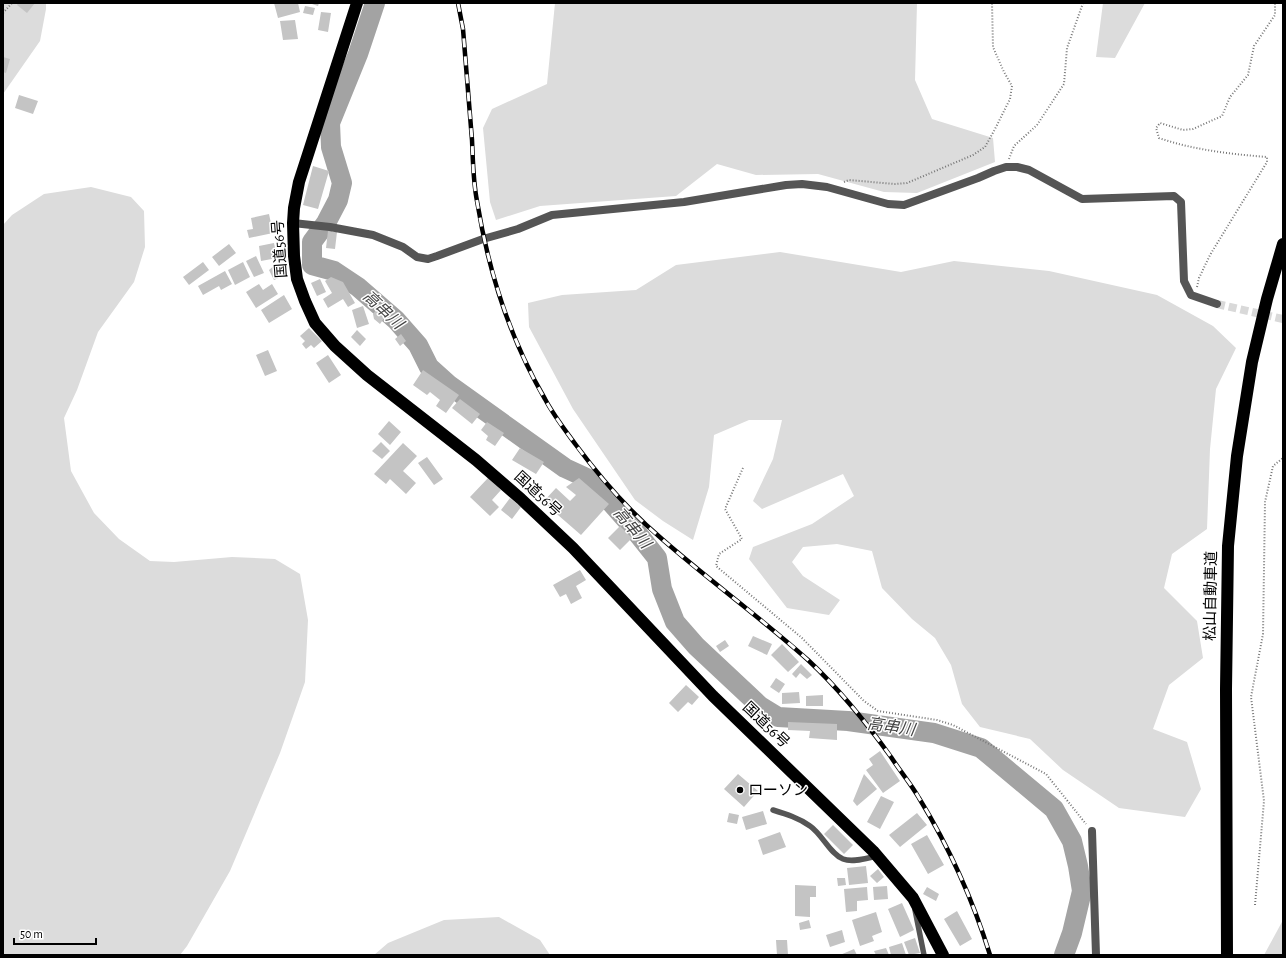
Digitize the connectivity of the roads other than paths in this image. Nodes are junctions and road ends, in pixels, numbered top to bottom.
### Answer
1 (357, 3) edge
2 (293, 222) junction
3 (1283, 244) edge
4 (1217, 304) tunnel mouth
5 (773, 810) dead end
6 (1092, 831) road end
7 (878, 856) junction
8 (913, 898) junction
9 (924, 955) edge
10 (943, 955) edge
11 (1096, 955) edge
12 (1227, 955) edge

1 - 2 highway, 国道56号
2 - 4 street
2 - 7 highway, 国道56号
3 - 12 highway, 松山自動車道
5 - 7 lane
6 - 11 street
7 - 8 highway, 国道56号
8 - 9 lane
8 - 10 highway, 国道56号

